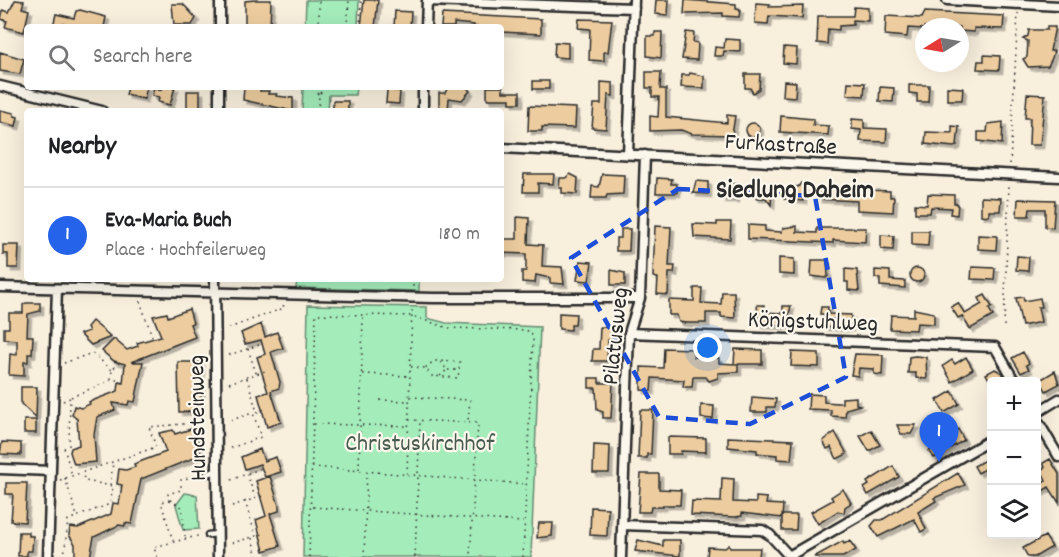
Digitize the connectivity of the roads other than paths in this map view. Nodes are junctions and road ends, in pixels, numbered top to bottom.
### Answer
1 (220, 0) edge
2 (427, 0) edge
3 (947, 0) edge
4 (634, 4) edge
5 (1059, 6) edge
6 (220, 24) edge
7 (426, 24) edge
8 (0, 86) edge
9 (219, 90) edge
10 (423, 90) edge
11 (90, 108) edge
12 (219, 108) edge
13 (423, 108) edge
14 (504, 148) edge
15 (628, 154) junction
16 (645, 155) junction
17 (1059, 177) edge
18 (215, 282) edge
19 (0, 287) edge
20 (57, 289) junction
21 (215, 294) junction
22 (640, 298) junction
23 (629, 333) junction
24 (1013, 377) edge
25 (1059, 399) edge
26 (1041, 409) edge
27 (1041, 426) edge
28 (987, 442) edge
29 (1059, 457) edge
30 (0, 469) edge
31 (51, 471) junction
32 (216, 471) junction
33 (207, 474) road end
34 (622, 525) junction
35 (48, 557) edge
36 (218, 557) edge
37 (621, 557) edge

1 - 6 street
2 - 4 street
2 - 7 street
3 - 5 street
4 - 15 street
8 - 11 street
9 - 12 street
10 - 13 street
14 - 15 street, Furkastraße
15 - 16 street, Furkastraße
16 - 17 street, Furkastraße
16 - 22 street, Pilatusweg
18 - 21 street, Hundsteinweg
19 - 20 street
20 - 21 street
20 - 31 street
21 - 22 street
21 - 32 street, Hundsteinweg
22 - 23 street, Pilatusweg
23 - 24 street, Königstuhlweg
23 - 34 street, Pilatusweg
25 - 26 street
27 - 29 street
28 - 34 street
30 - 31 street
31 - 35 street
32 - 33 lane
32 - 36 street, Hundsteinweg
34 - 37 street, Pilatusweg

